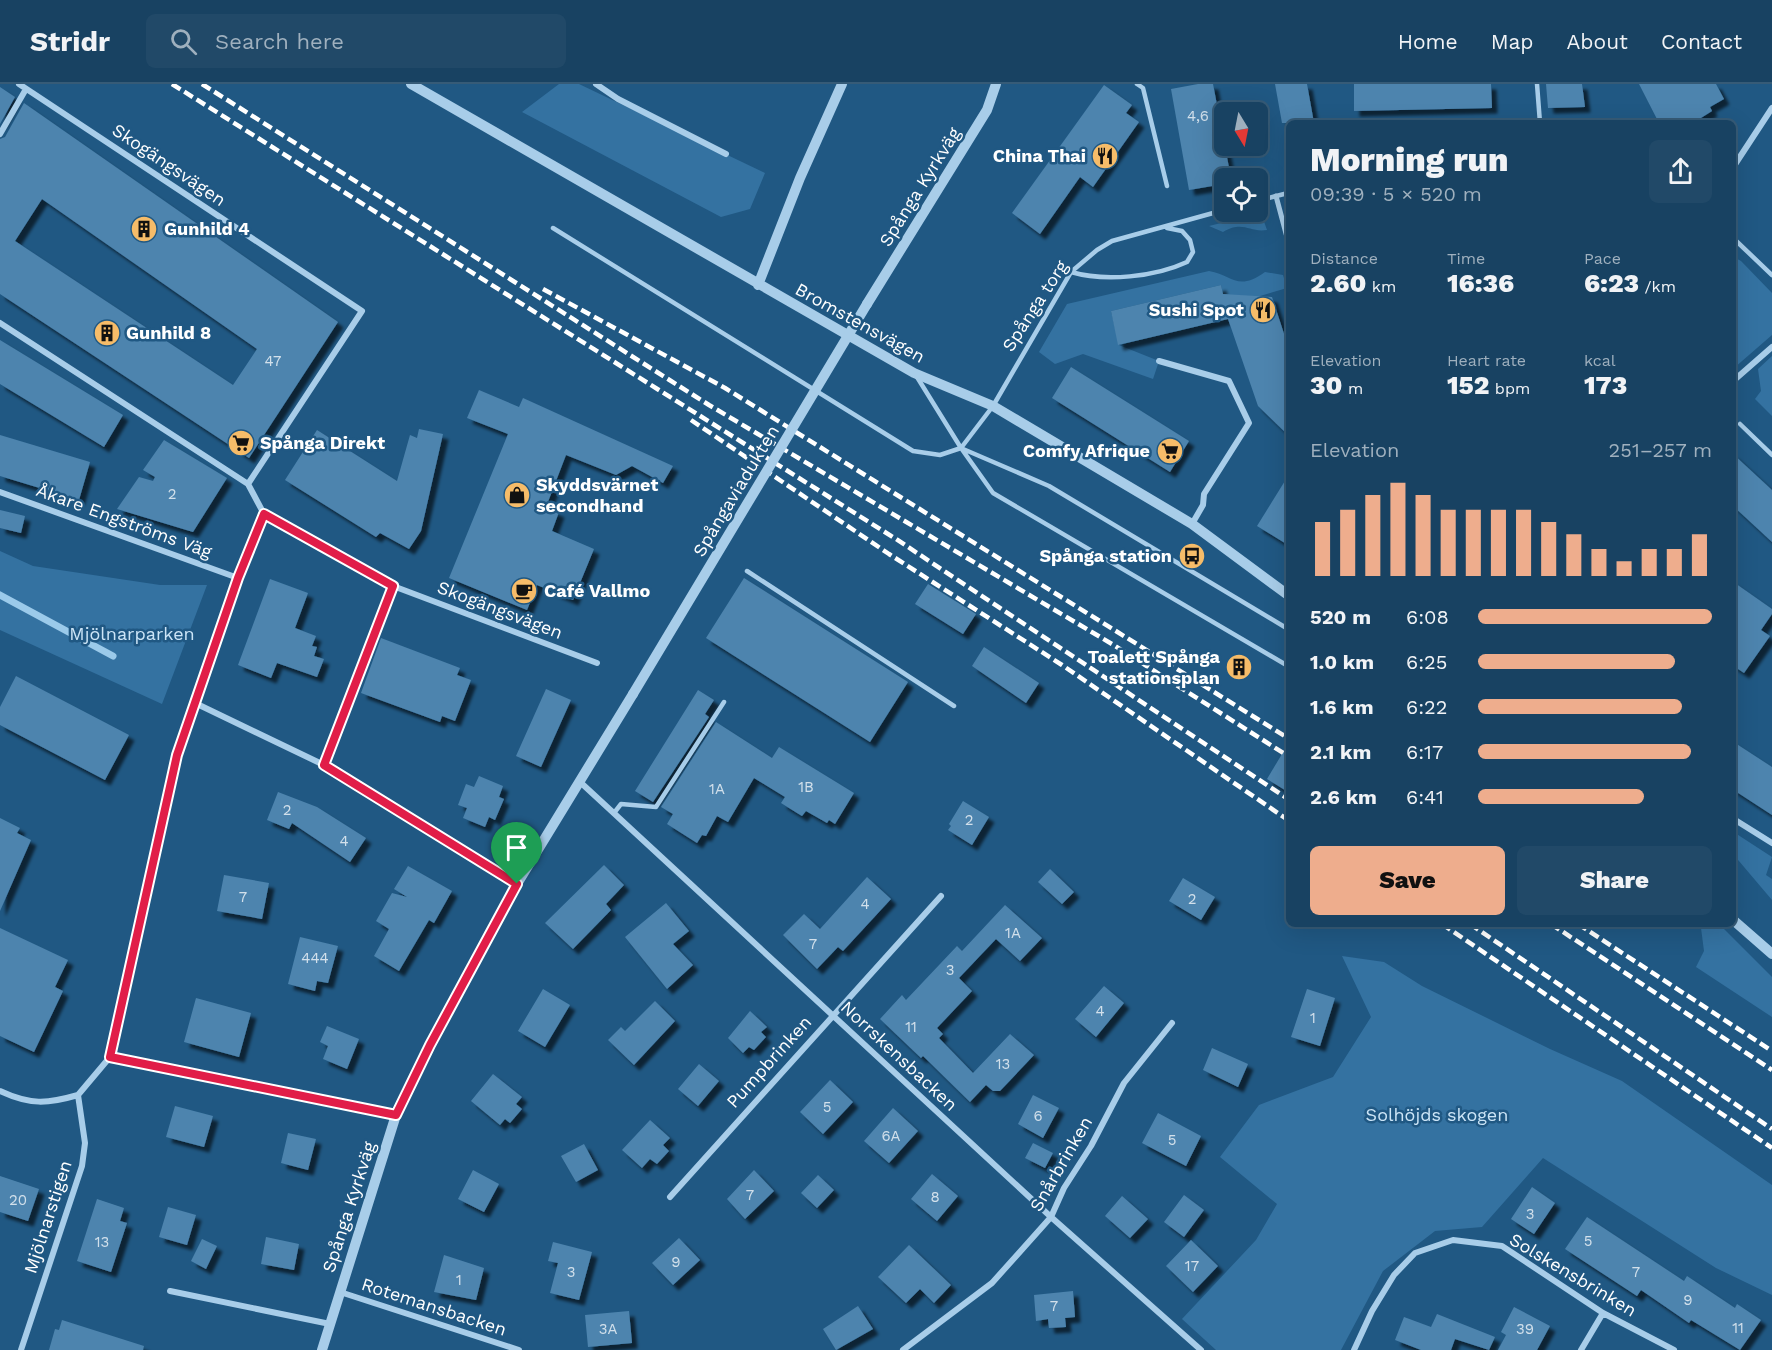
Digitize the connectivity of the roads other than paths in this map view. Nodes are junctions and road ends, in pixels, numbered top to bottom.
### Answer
1 (19, 84) edge
2 (411, 84) edge
3 (596, 84) edge
4 (842, 84) edge
5 (996, 84) edge
6 (1137, 84) edge
7 (1537, 84) edge
8 (26, 89) junction
9 (1772, 108) edge
10 (1540, 120) edge
11 (0, 134) edge
12 (726, 154) dead end
13 (1736, 164) edge
14 (1167, 186) dead end
15 (1286, 194) edge
16 (1276, 196) junction
17 (1268, 198) edge
18 (1214, 213) edge
19 (1164, 227) junction
20 (553, 228) dead end
21 (1286, 234) edge
22 (1736, 241) edge
23 (1071, 272) junction
24 (1772, 275) edge
25 (758, 285) junction
26 (867, 304) joint
27 (0, 323) edge
28 (1772, 347) edge
29 (1159, 361) dead end
30 (914, 373) junction
31 (1736, 378) edge
32 (993, 406) junction
33 (1740, 424) dead end
34 (961, 448) junction
35 (1772, 455) edge
36 (248, 484) junction
37 (0, 492) edge
38 (264, 514) junction
39 (1192, 524) junction
40 (747, 571) dead end
41 (238, 578) junction
42 (393, 586) junction
43 (1286, 594) edge
44 (1286, 627) edge
45 (597, 663) dead end
46 (1286, 665) edge
47 (633, 694) joint
48 (724, 702) dead end
49 (195, 703) junction
50 (954, 706) dead end
51 (324, 765) junction
52 (578, 780) junction
53 (614, 813) junction
54 (1736, 820) edge
55 (1772, 843) edge
56 (517, 884) junction
57 (941, 896) dead end
58 (1736, 922) edge
59 (1772, 954) edge
60 (832, 1015) junction
61 (1172, 1023) dead end
62 (110, 1057) junction
63 (0, 1091) edge
64 (78, 1095) junction
65 (396, 1115) junction
66 (670, 1197) dead end
67 (1051, 1217) junction
68 (170, 1291) dead end
69 (339, 1292) junction
70 (1603, 1313) junction
71 (330, 1324) junction
72 (21, 1350) edge
73 (322, 1350) edge
74 (519, 1350) edge
75 (903, 1350) edge
76 (1201, 1350) edge
77 (1354, 1350) edge
78 (1581, 1350) edge
79 (1674, 1350) edge

1 - 8 street, Skogängsvägen
2 - 25 street, Bromstensvägen
3 - 12 street
4 - 25 street
5 - 26 street, Spånga Kyrkväg
6 - 14 lane
7 - 10 lane
8 - 11 street
8 - 36 street, Skogängsvägen
9 - 13 street
15 - 16 lane
16 - 17 lane
16 - 21 street
18 - 19 lane, Spånga torg
19 - 23 lane, Spånga torg
19 - 23 lane
20 - 34 lane
22 - 24 lane
23 - 32 lane, Spånga torg
25 - 30 street, Bromstensvägen
26 - 47 street, Spångaviadukten, bridge
27 - 36 street
28 - 31 street
29 - 39 street
30 - 32 street, Bromstensvägen
30 - 34 lane
32 - 34 lane, Spånga torg
32 - 39 street, Bromstensvägen
33 - 35 lane
34 - 44 lane
34 - 46 lane
36 - 38 street
37 - 41 street, Åkare Engströms Väg
38 - 41 street
38 - 42 street, Skogängsvägen
39 - 43 street, Bromstensvägen
40 - 50 lane
41 - 49 street
42 - 45 street, Skogängsvägen
42 - 51 street
47 - 52 street, Spånga Kyrkväg
48 - 53 lane
49 - 51 street
49 - 62 street
51 - 56 street
52 - 53 street, Norrskensbacken
52 - 56 street, Spånga Kyrkväg
53 - 60 street, Norrskensbacken
54 - 55 street
56 - 65 street, Spånga Kyrkväg
57 - 60 street, Pumpbrinken
58 - 59 street
60 - 66 street, Pumpbrinken
60 - 67 street, Norrskensbacken
61 - 67 street, Snårbrinken
62 - 64 street
62 - 65 street
63 - 64 street
64 - 72 street, Mjölnarstigen
65 - 69 street, Spånga Kyrkväg
67 - 75 street, Snårbrinken
67 - 76 street, Norrskensbacken
68 - 71 street
69 - 71 street, Spånga Kyrkväg
69 - 74 street, Rotemansbacken
70 - 77 street, Solskensbrinken
70 - 78 street
70 - 79 street, Solskensbrinken
71 - 73 street, Spånga Kyrkväg

